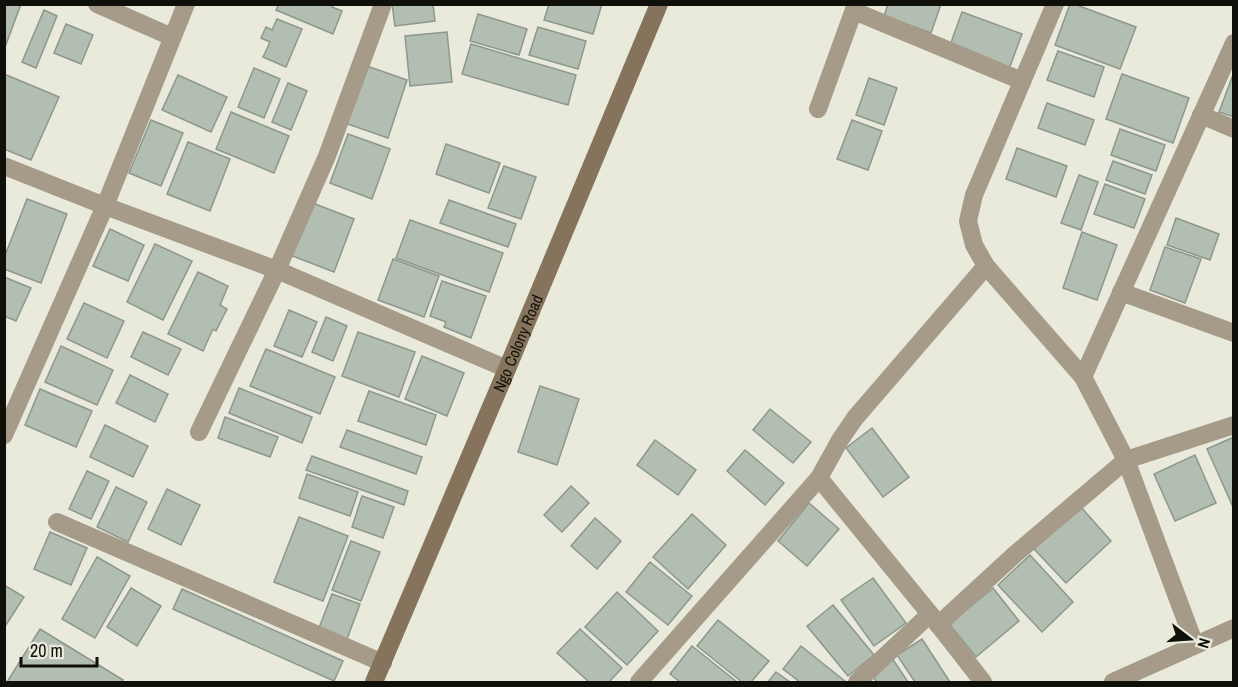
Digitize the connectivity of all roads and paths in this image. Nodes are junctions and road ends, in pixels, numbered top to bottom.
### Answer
1 (97, 4) edge
2 (186, 4) edge
3 (383, 4) edge
4 (658, 4) edge
5 (1055, 4) edge
6 (855, 8) edge
7 (172, 38) junction
8 (1233, 43) edge
9 (1022, 81) junction
10 (818, 109) dead end
11 (1201, 115) junction
12 (1233, 129) edge
13 (4, 166) edge
14 (105, 207) junction
15 (986, 266) junction
16 (277, 270) junction
17 (1121, 292) junction
18 (1233, 333) edge
19 (507, 369) junction
20 (1083, 377) junction
21 (1233, 425) edge
22 (199, 432) dead end
23 (4, 435) edge
24 (1126, 460) junction
25 (819, 478) junction
26 (57, 522) dead end
27 (934, 619) junction
28 (1232, 632) edge
29 (1195, 645) junction
30 (382, 663) junction
31 (375, 682) edge
32 (639, 682) edge
33 (857, 682) edge
34 (983, 682) edge
35 (1113, 682) edge

1 - 7 street
2 - 7 street
3 - 16 street
4 - 19 street, Ngo Colony Road
5 - 9 street
6 - 9 street
6 - 10 street
7 - 14 street
8 - 11 street
9 - 15 street
11 - 12 street
11 - 17 street
13 - 14 street
14 - 16 street
14 - 23 street
15 - 20 street
15 - 25 street
16 - 19 street
16 - 22 street
17 - 18 street
17 - 20 street
19 - 30 street, Ngo Colony Road
20 - 24 street
21 - 24 street
24 - 27 street
24 - 29 street
25 - 27 street
25 - 32 street
26 - 30 street
27 - 33 street
27 - 34 street
28 - 29 street
29 - 35 street
30 - 31 street, Ngo Colony Road

